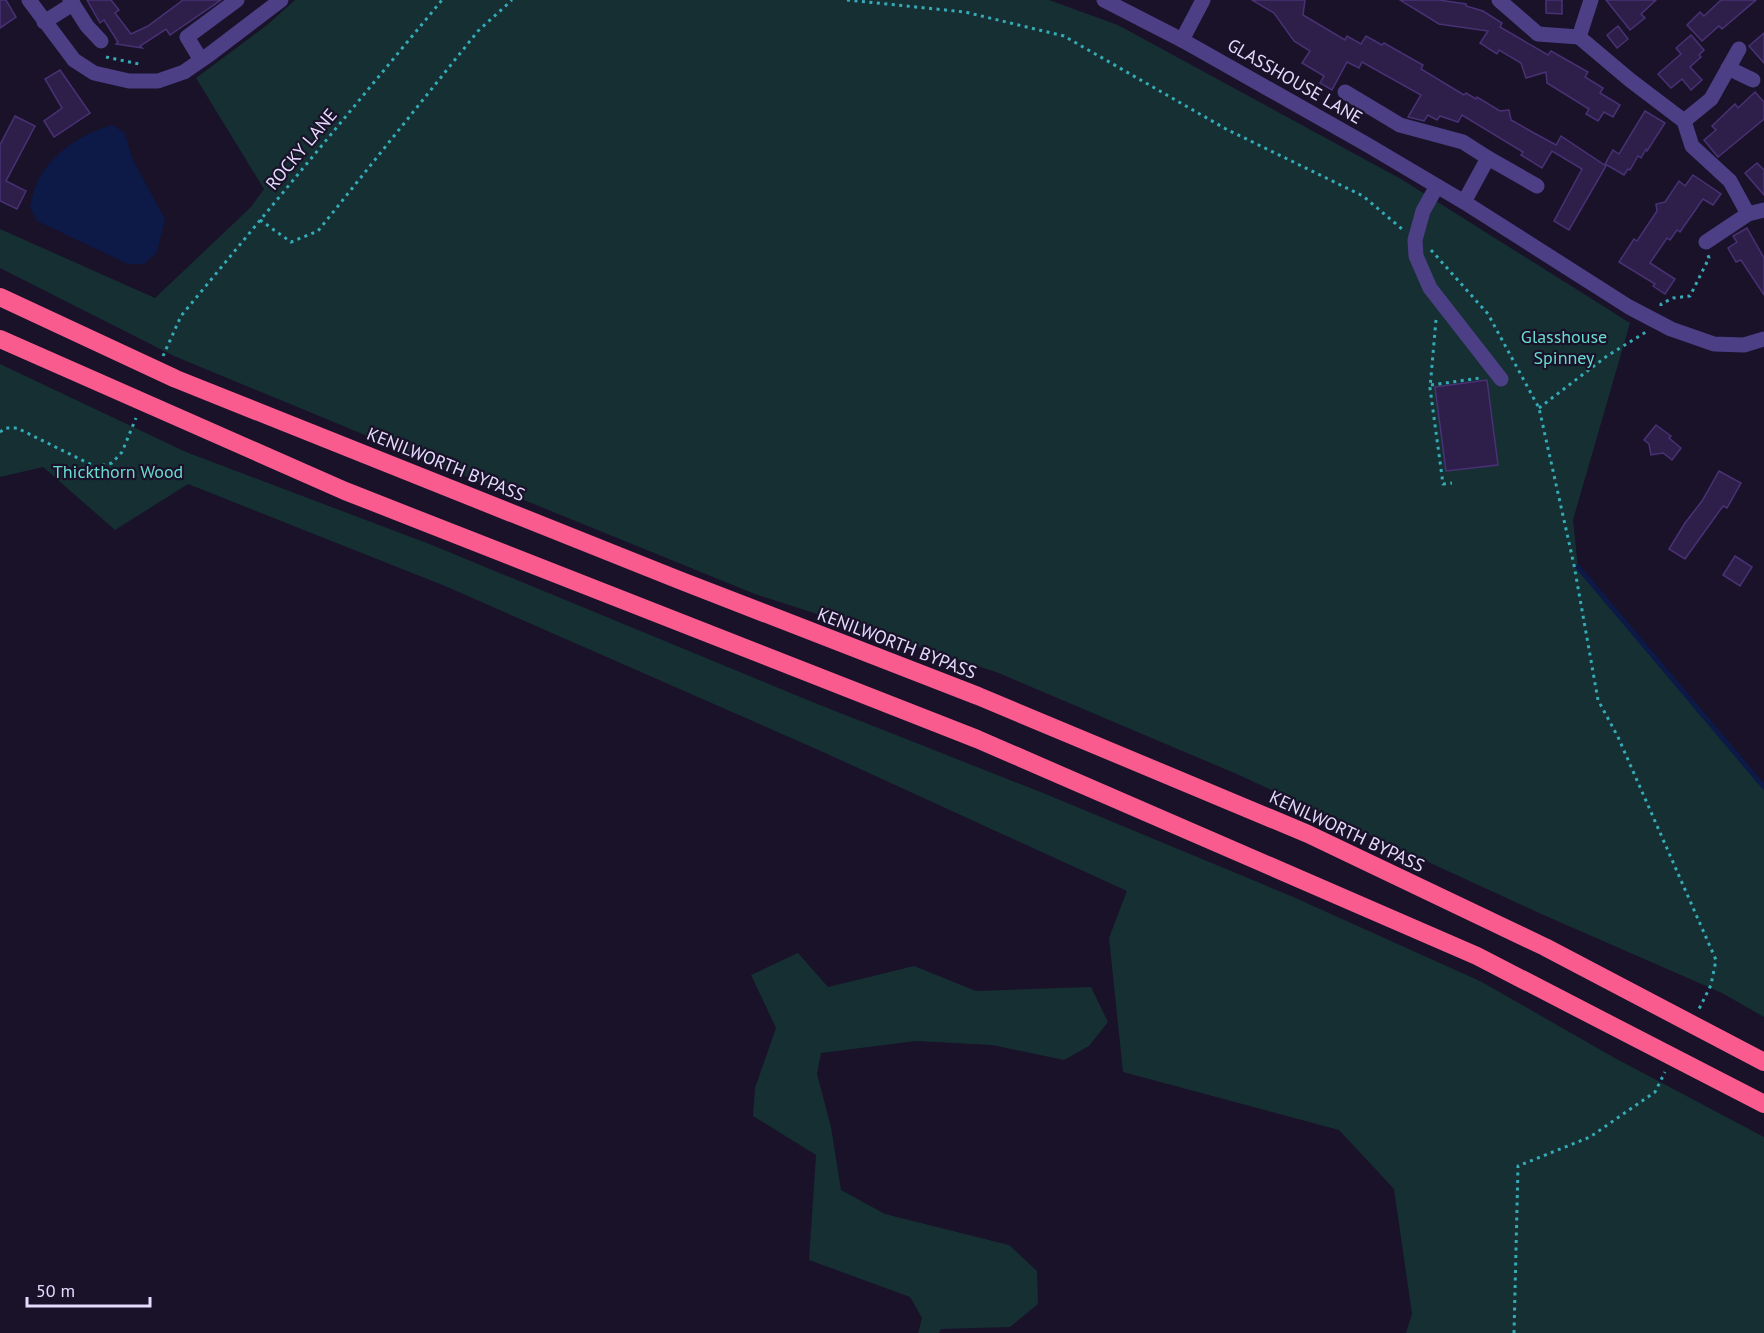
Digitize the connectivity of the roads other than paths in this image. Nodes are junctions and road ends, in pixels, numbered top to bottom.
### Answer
1 (29, 0) edge
2 (237, 0) edge
3 (281, 0) edge
4 (1104, 0) edge
5 (1203, 0) edge
6 (1499, 0) edge
7 (1591, 0) edge
8 (71, 2) edge
9 (44, 22) junction
10 (1579, 37) junction
11 (1182, 40) junction
12 (101, 41) dead end
13 (1738, 50) dead end
14 (201, 60) junction
15 (1728, 68) junction
16 (1753, 80) dead end
17 (1345, 92) dead end
18 (1684, 121) junction
19 (1488, 158) junction
20 (1437, 186) junction
21 (1537, 186) dead end
22 (1464, 202) junction
23 (1764, 210) edge
24 (1748, 214) junction
25 (1706, 242) road end
26 (0, 297) edge
27 (0, 339) edge
28 (1764, 339) edge
29 (1499, 377) road end
30 (1764, 1062) edge
31 (1764, 1104) edge

1 - 9 street
2 - 14 street
3 - 14 street
4 - 11 street, GLASSHOUSE LANE
5 - 11 street
6 - 10 street
7 - 10 street
8 - 9 street
8 - 12 street
9 - 14 street
10 - 18 street
11 - 20 street, GLASSHOUSE LANE
13 - 15 street
15 - 16 street
15 - 18 street
17 - 19 street, GLASSHOUSE LANE
18 - 24 street
19 - 21 street, GLASSHOUSE LANE
19 - 22 street
20 - 22 street, GLASSHOUSE LANE
20 - 29 street
22 - 28 street, GLASSHOUSE LANE
23 - 24 street
24 - 25 street
26 - 30 highway, KENILWORTH BYPASS
27 - 31 highway

